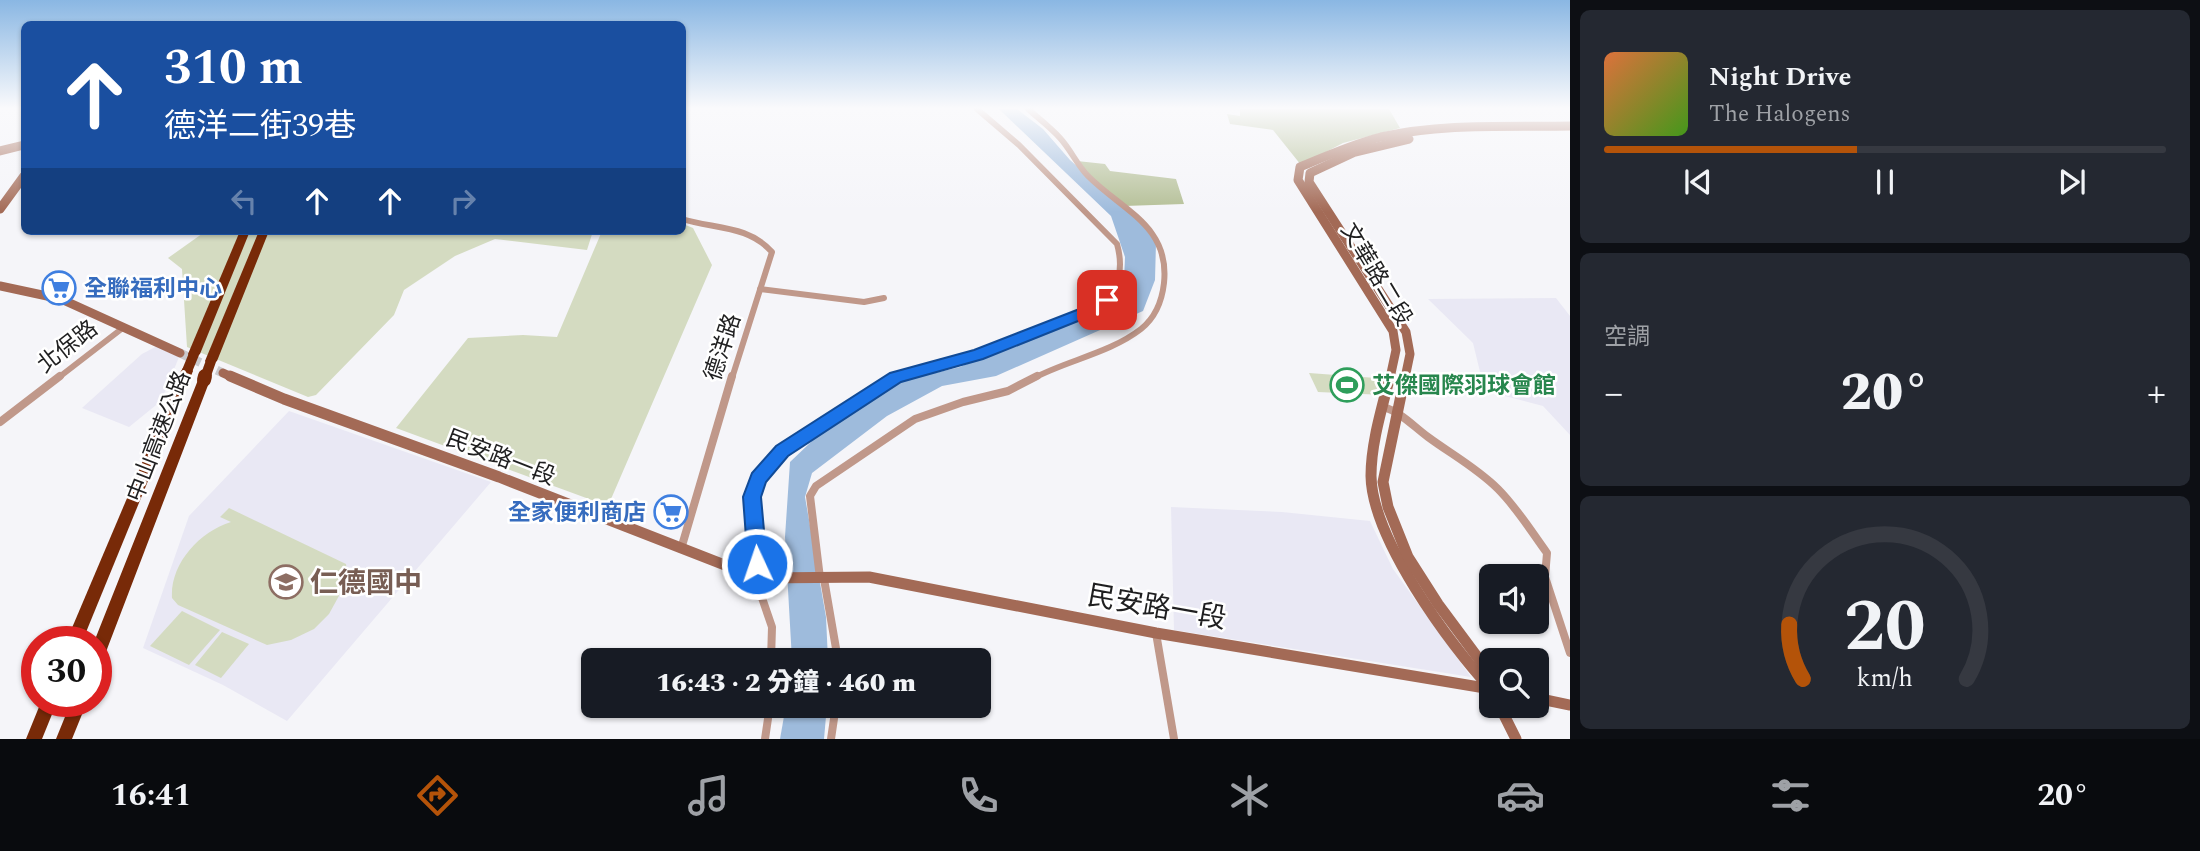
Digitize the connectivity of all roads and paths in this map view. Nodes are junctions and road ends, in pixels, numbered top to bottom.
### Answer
1 (1017, 143) edge
2 (1064, 143) edge
3 (1357, 143) edge
4 (1386, 143) edge
5 (21, 144) edge
6 (0, 149) edge
7 (21, 180) edge
8 (0, 209) edge
9 (686, 220) edge
10 (243, 235) edge
11 (262, 235) edge
12 (0, 286) edge
13 (760, 289) junction
14 (884, 298) dead end
15 (124, 327) junction
16 (180, 353) tunnel mouth
17 (212, 361) joint
18 (223, 373) tunnel mouth
19 (1384, 407) junction
20 (1398, 412) junction
21 (0, 422) edge
22 (681, 549) junction
23 (763, 579) junction
24 (819, 579) junction
25 (81, 626) edge
26 (108, 626) edge
27 (1156, 633) junction
28 (771, 648) edge
29 (835, 648) edge
30 (1570, 653) edge
31 (1479, 659) edge
32 (1479, 675) edge
33 (1479, 687) edge
34 (1549, 701) edge
35 (1570, 705) edge
36 (44, 717) edge
37 (73, 717) edge
38 (767, 718) edge
39 (834, 718) edge
40 (1506, 718) edge
41 (34, 739) edge
42 (64, 739) edge
43 (765, 739) edge
44 (831, 739) edge
45 (1174, 739) edge
46 (1516, 739) edge

1 - 23 street
2 - 24 street
3 - 19 street, 文華路二段
4 - 20 street, 文華路二段
5 - 6 street
7 - 8 street
9 - 13 street, 德洋路
10 - 25 highway, 中山高速公路, bridge
11 - 17 highway, 中山高速公路
12 - 15 street
13 - 14 street
13 - 22 street, 德洋路
15 - 16 street
15 - 21 street, 北保路
17 - 26 highway, 中山高速公路, bridge
18 - 22 street, 民安路一段
19 - 20 street
19 - 32 street, 文華路二段
20 - 30 street
20 - 31 street, 文華路二段
22 - 23 street, 民安路一段
23 - 24 street, 民安路一段
23 - 28 street
24 - 27 street, 民安路一段
24 - 29 street
27 - 33 street, 民安路一段
27 - 45 street
34 - 35 street
36 - 41 highway
37 - 42 highway
38 - 43 street
39 - 44 street
40 - 46 street

